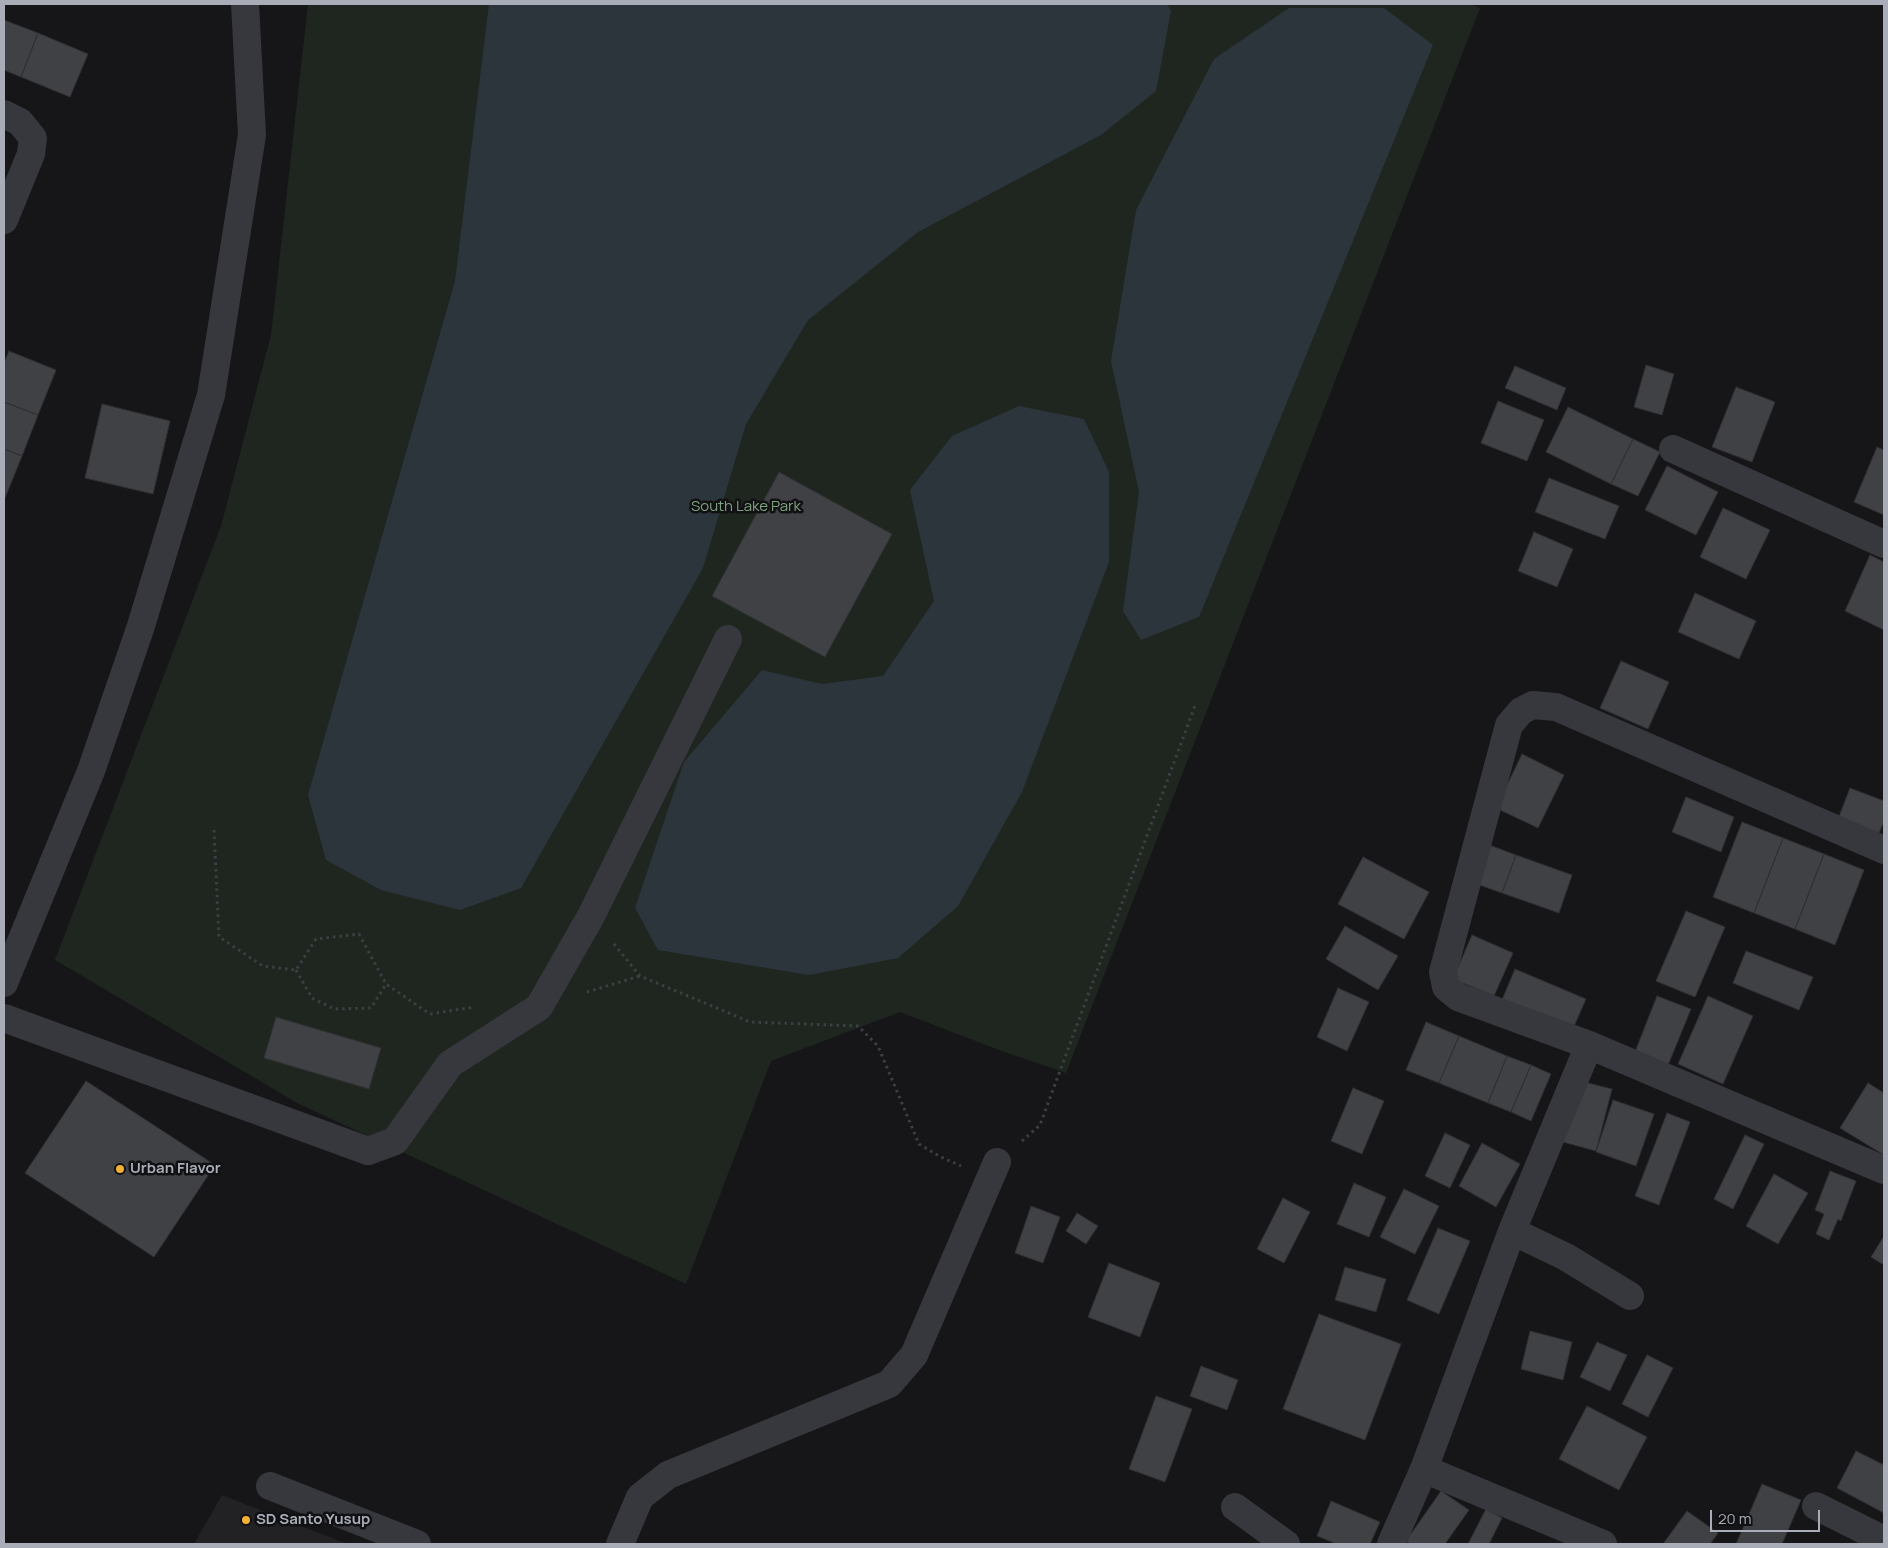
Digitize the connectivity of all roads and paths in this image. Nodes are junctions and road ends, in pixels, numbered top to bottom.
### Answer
1 (245, 4) edge
2 (4, 114) edge
3 (4, 220) edge
4 (1674, 449) dead end
5 (1884, 544) edge
6 (728, 639) dead end
7 (1196, 703) dead end
8 (214, 830) dead end
9 (1884, 850) edge
10 (591, 916) junction
11 (7, 968) edge
12 (296, 970) junction
13 (640, 976) junction
14 (386, 984) junction
15 (481, 1007) dead end
16 (539, 1007) junction
17 (4, 1018) edge
18 (1589, 1045) junction
19 (993, 1170) junction
20 (1884, 1170) edge
21 (1512, 1231) junction
22 (1630, 1296) dead end
23 (1424, 1469) junction
24 (270, 1486) dead end
25 (1816, 1506) dead end
26 (1235, 1507) dead end
27 (1884, 1540) edge
28 (417, 1544) edge
29 (620, 1544) edge
30 (1286, 1544) edge
31 (1391, 1544) edge
32 (1603, 1544) edge

1 - 11 street
2 - 3 street
4 - 5 street
6 - 10 street
7 - 19 path
8 - 12 path
9 - 18 street
10 - 13 path
10 - 16 street
12 - 14 path
12 - 14 path
13 - 16 path
13 - 19 path
14 - 15 path
16 - 17 street
18 - 20 street
18 - 21 street
19 - 29 street
21 - 22 street
21 - 23 street
23 - 31 street
23 - 32 street
24 - 28 street
25 - 27 street
26 - 30 street

